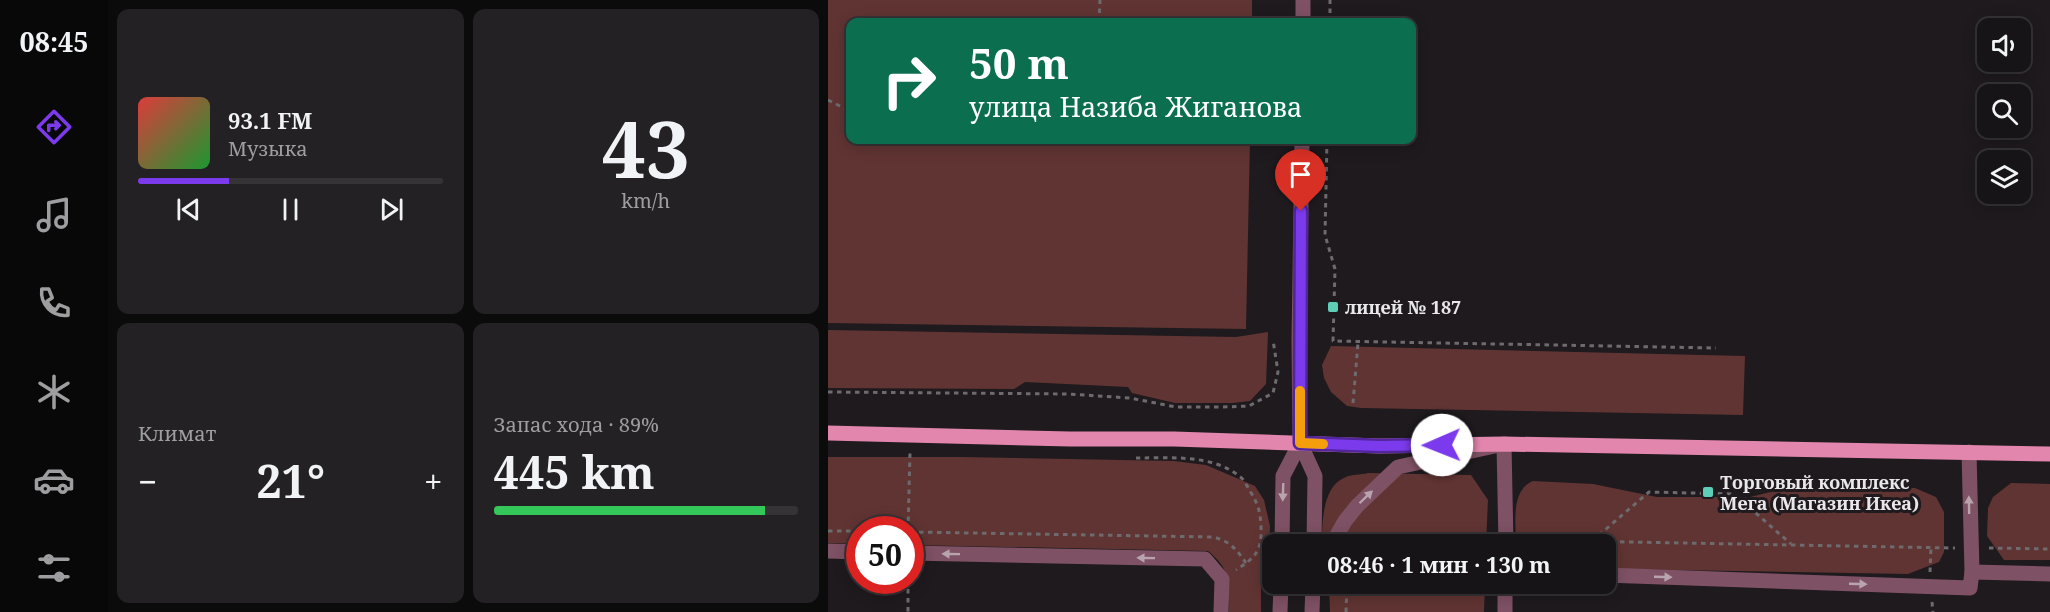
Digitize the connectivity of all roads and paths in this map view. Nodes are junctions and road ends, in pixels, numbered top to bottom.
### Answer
1 (1100, 0) edge
2 (1303, 0) edge
3 (1330, 0) edge
4 (1099, 18) edge
5 (1303, 18) edge
6 (1330, 18) edge
7 (828, 100) edge
8 (846, 109) edge
9 (1302, 144) edge
10 (1327, 144) edge
11 (1273, 340) dead end
12 (1358, 342) junction
13 (1716, 348) dead end
14 (828, 392) edge
15 (1353, 403) dead end
16 (828, 433) edge
17 (1300, 443) junction
18 (1504, 444) junction
19 (1969, 452) junction
20 (910, 453) dead end
21 (2050, 454) edge
22 (1136, 458) dead end
23 (909, 516) edge
24 (828, 531) edge
25 (846, 531) edge
26 (924, 531) edge
27 (1282, 534) edge
28 (1314, 534) edge
29 (1338, 534) edge
30 (1506, 534) edge
31 (1601, 534) edge
32 (1616, 542) edge
33 (1793, 546) junction
34 (1970, 548) junction
35 (2050, 549) edge
36 (828, 551) edge
37 (846, 552) edge
38 (924, 553) edge
39 (1246, 563) junction
40 (1972, 572) junction
41 (2050, 574) edge
42 (1616, 575) edge
43 (1222, 579) junction
44 (908, 594) edge
45 (1281, 594) edge
46 (1313, 594) edge
47 (1347, 594) edge
48 (1505, 594) edge
49 (908, 612) edge
50 (1221, 612) edge
51 (1280, 612) edge
52 (1312, 612) edge
53 (1346, 612) edge
54 (1505, 612) edge

1 - 4 path
2 - 5 street
3 - 6 path
7 - 8 path
9 - 17 street
10 - 12 path
11 - 14 path
12 - 13 path
12 - 15 path
16 - 17 main road
17 - 18 main road
17 -> 27 street
17 - 28 street
18 - 19 main road
29 -> 18 street
18 - 30 street
19 - 21 main road
34 -> 19 street
20 - 23 path
22 - 39 path
24 - 25 path
26 - 39 path
31 - 33 path
32 - 33 path
33 - 34 path
34 - 35 path
34 - 40 street
36 - 37 street
43 -> 38 street
39 - 43 path
40 - 41 street
42 -> 40 street
43 - 50 street
44 - 49 path
45 - 51 street
46 - 52 street
47 - 53 path
48 - 54 street

